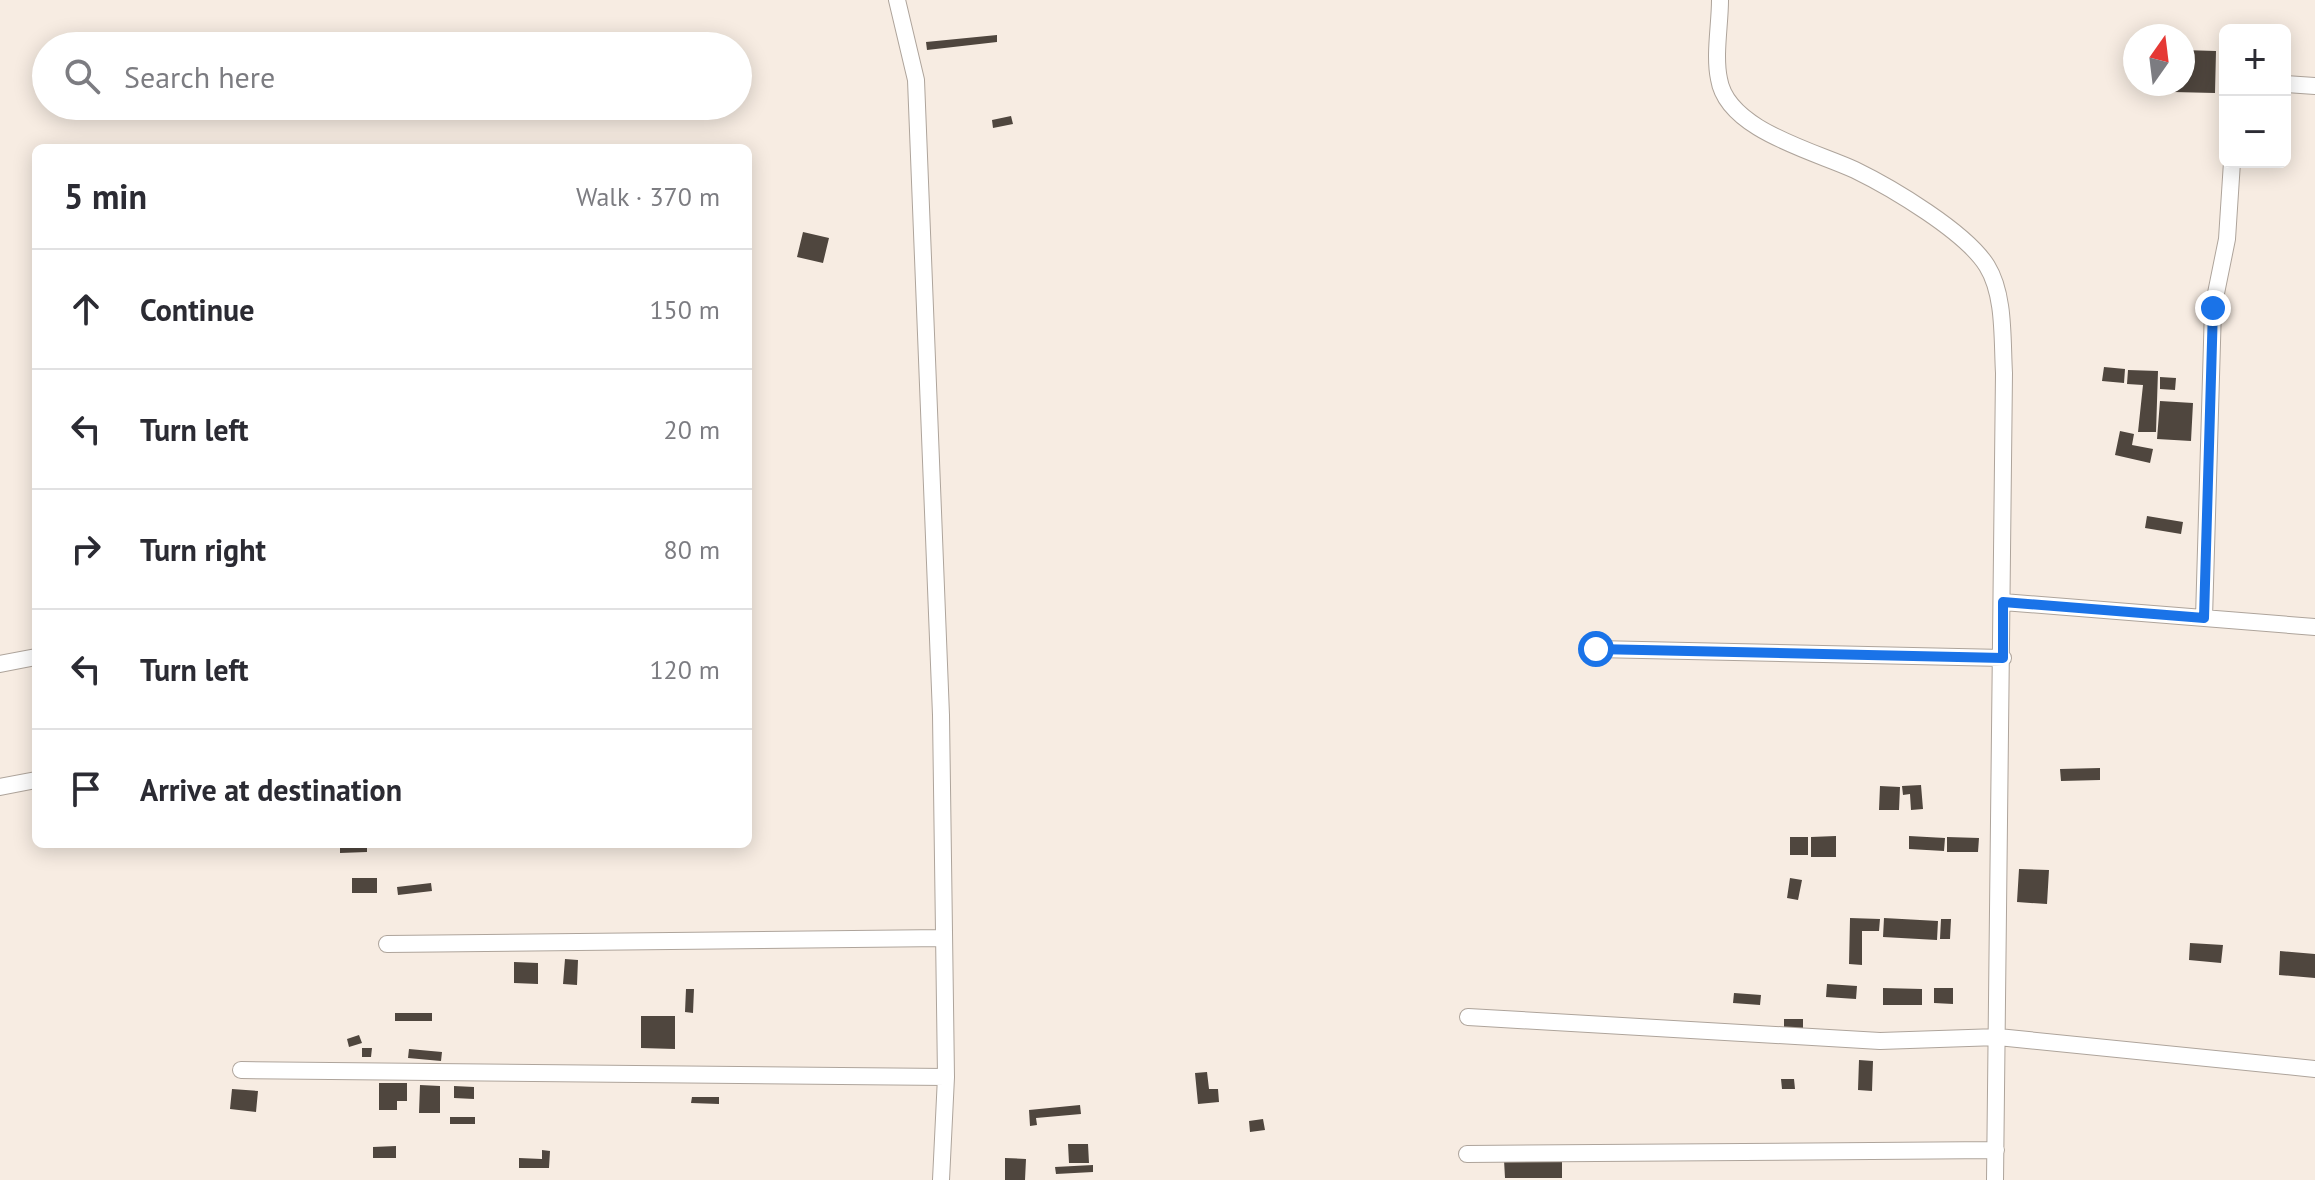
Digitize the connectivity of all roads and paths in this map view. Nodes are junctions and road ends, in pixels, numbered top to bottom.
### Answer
1 (897, 0) edge
2 (1720, 0) edge
3 (2291, 84) edge
4 (2315, 86) edge
5 (2232, 168) edge
6 (2003, 602) junction
7 (2204, 618) junction
8 (2315, 627) edge
9 (1596, 649) dead end
10 (32, 658) edge
11 (2003, 658) junction
12 (0, 664) edge
13 (32, 781) edge
14 (0, 787) edge
15 (944, 938) junction
16 (387, 944) dead end
17 (1468, 1017) dead end
18 (1998, 1037) junction
19 (2315, 1069) edge
20 (241, 1070) dead end
21 (946, 1077) junction
22 (1996, 1150) junction
23 (1467, 1154) dead end
24 (941, 1180) edge
25 (1995, 1180) edge

1 - 15 street
2 - 6 street
3 - 4 street
5 - 7 street
6 - 7 street
6 - 11 street
7 - 8 street
9 - 11 street
10 - 12 street
11 - 18 street
13 - 14 street
15 - 16 street
15 - 21 street
17 - 18 street
18 - 19 street
18 - 22 street
20 - 21 street
21 - 24 street
22 - 23 street
22 - 25 street

